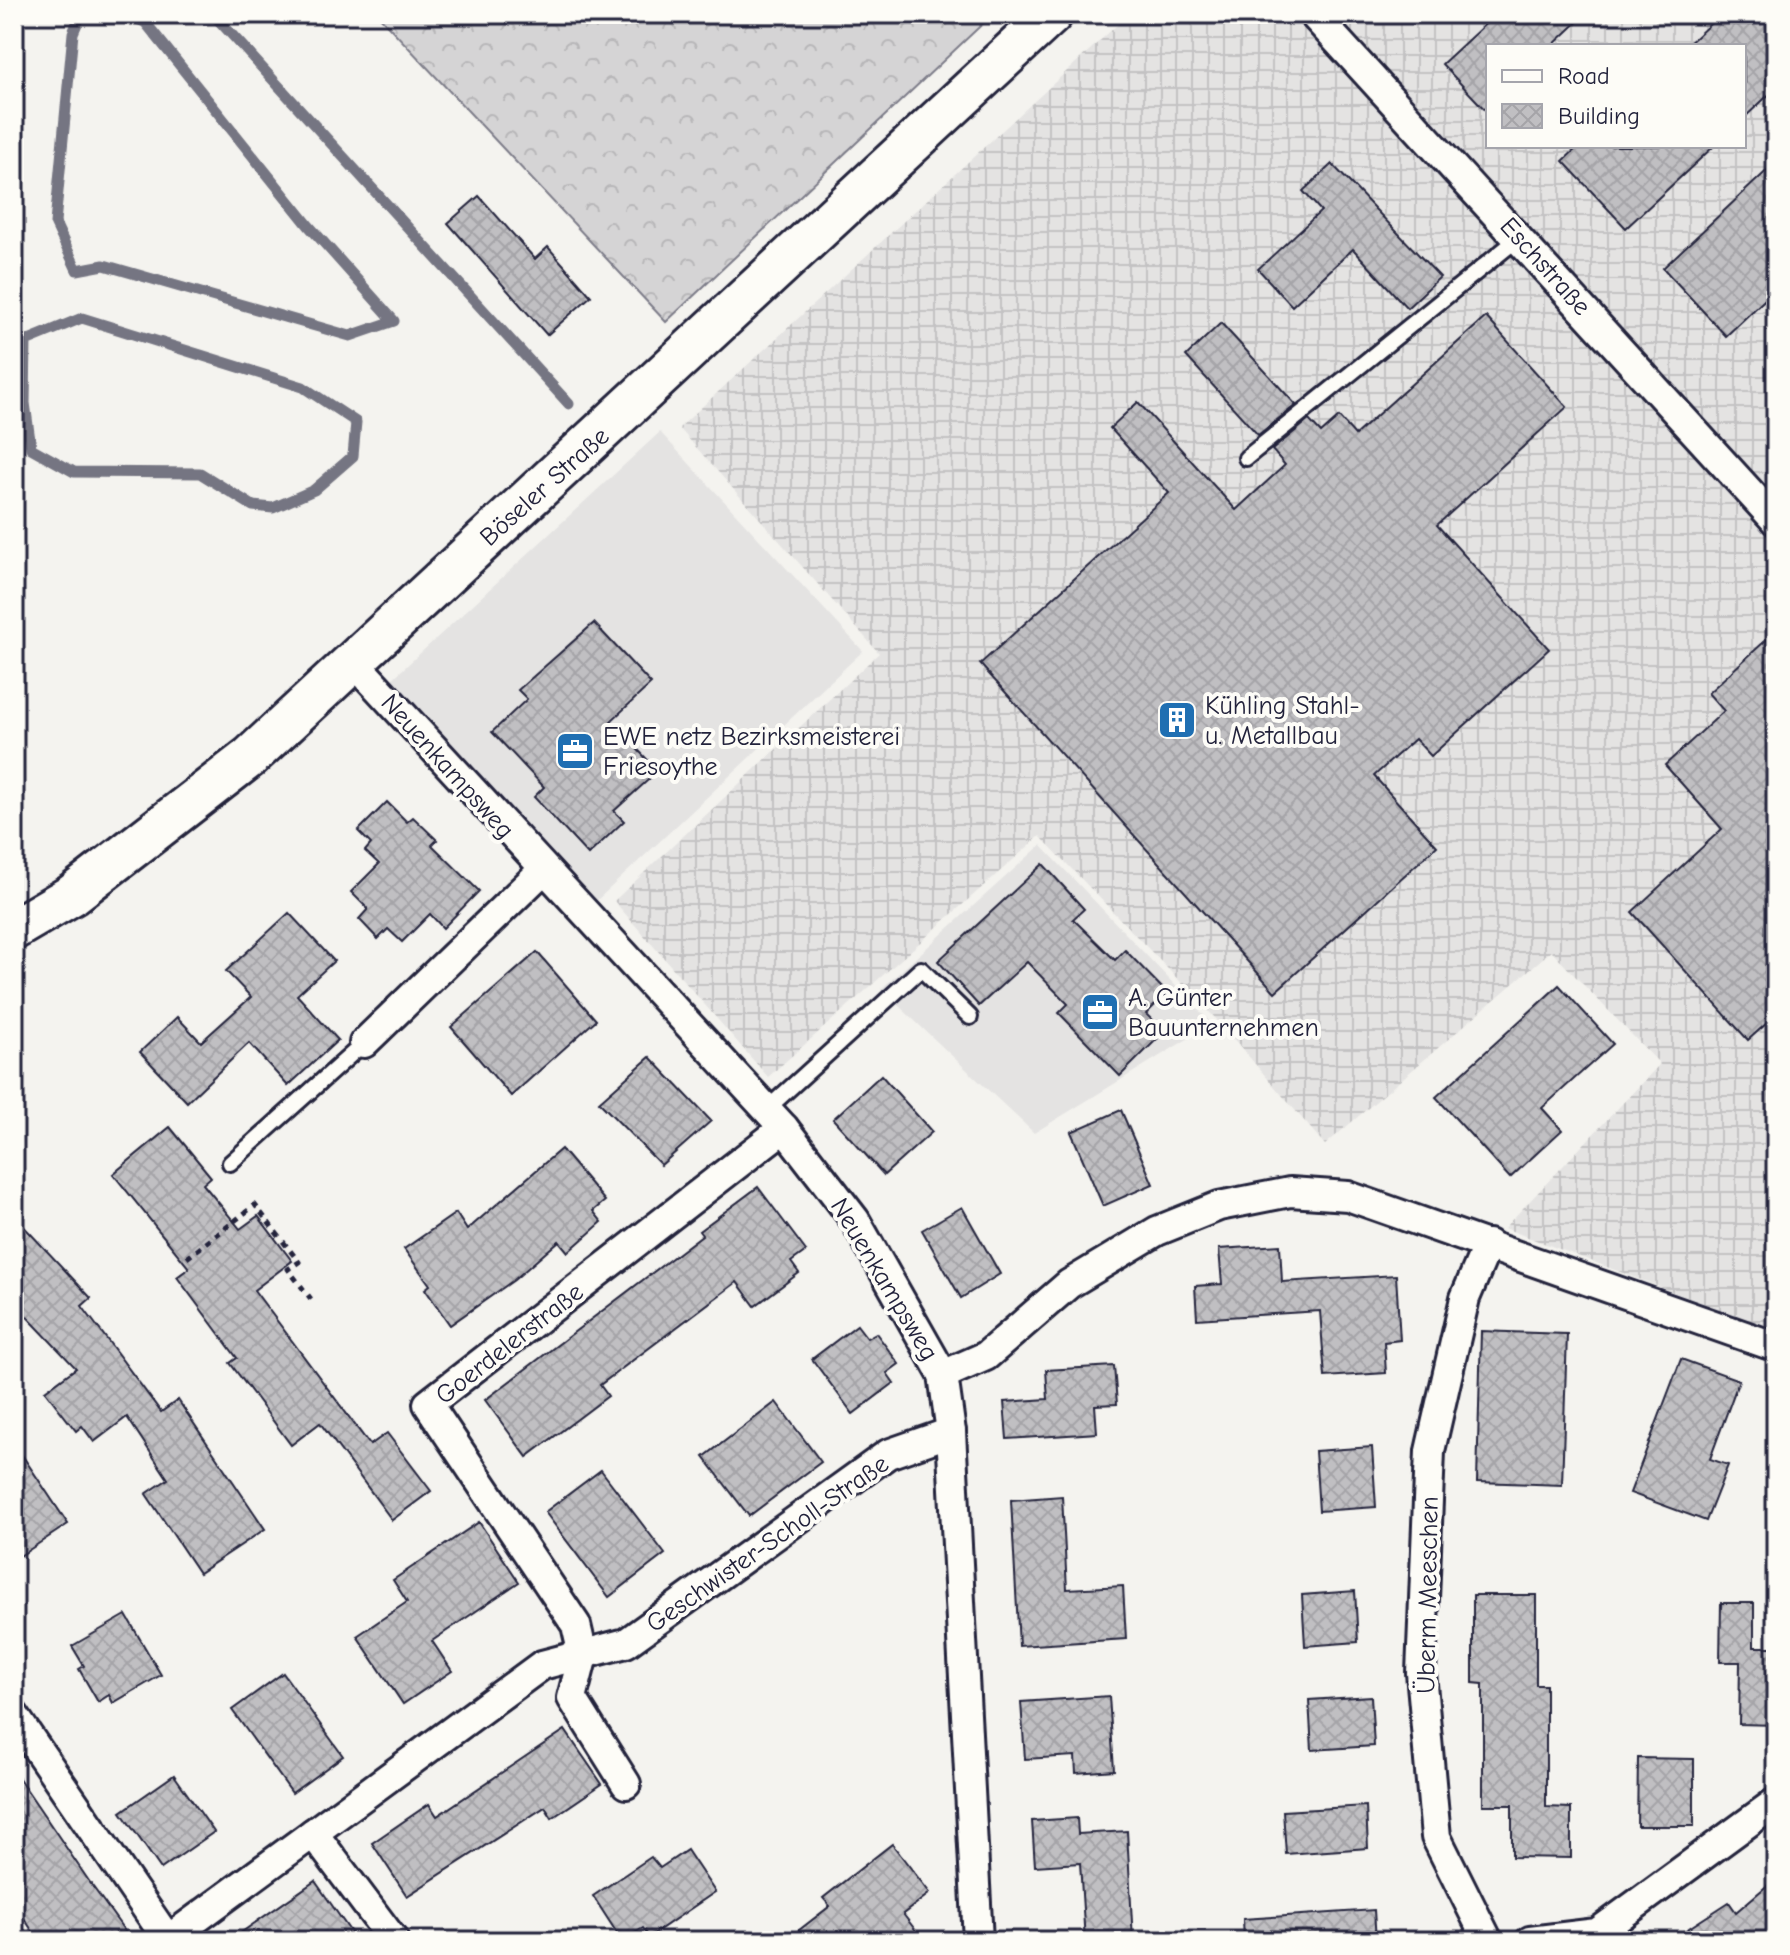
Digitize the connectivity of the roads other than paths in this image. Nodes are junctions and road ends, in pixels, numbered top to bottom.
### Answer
1 (1052, 14) edge
2 (1313, 14) edge
3 (1520, 237) junction
4 (1246, 458) dead end
5 (1776, 521) edge
6 (353, 661) junction
7 (543, 870) junction
8 (14, 929) edge
9 (970, 1017) dead end
10 (364, 1043) joint
11 (776, 1118) junction
12 (230, 1163) dead end
13 (1488, 1244) junction
14 (1776, 1347) edge
15 (943, 1375) junction
16 (951, 1432) junction
17 (583, 1655) junction
18 (14, 1715) edge
19 (626, 1784) dead end
20 (1776, 1802) edge
21 (313, 1833) junction
22 (167, 1940) edge
23 (394, 1941) edge
24 (978, 1941) edge
25 (1488, 1941) edge
26 (1530, 1941) edge

1 - 6 main road, Böseler Straße
2 - 3 street, Eschstraße
3 - 4 lane
3 - 5 street, Eschstraße
6 - 7 street, Neuenkampsweg
6 - 8 main road, Böseler Straße
7 - 10 street
7 - 11 street, Neuenkampsweg
9 - 11 lane
10 - 12 lane
11 - 15 street, Neuenkampsweg
11 - 17 street, Goerdelerstraße
13 - 14 street
13 - 15 street
13 - 25 street, Überm Meeschen
15 - 16 street, Neuenkampsweg
16 - 17 street, Geschwister-Scholl-Straße
16 - 24 street, Neuenkampsweg
17 - 19 street
17 - 21 street, Geschwister-Scholl-Straße
18 - 22 street, Geschwister-Scholl-Straße
20 - 26 street
21 - 22 street, Geschwister-Scholl-Straße
21 - 23 street

